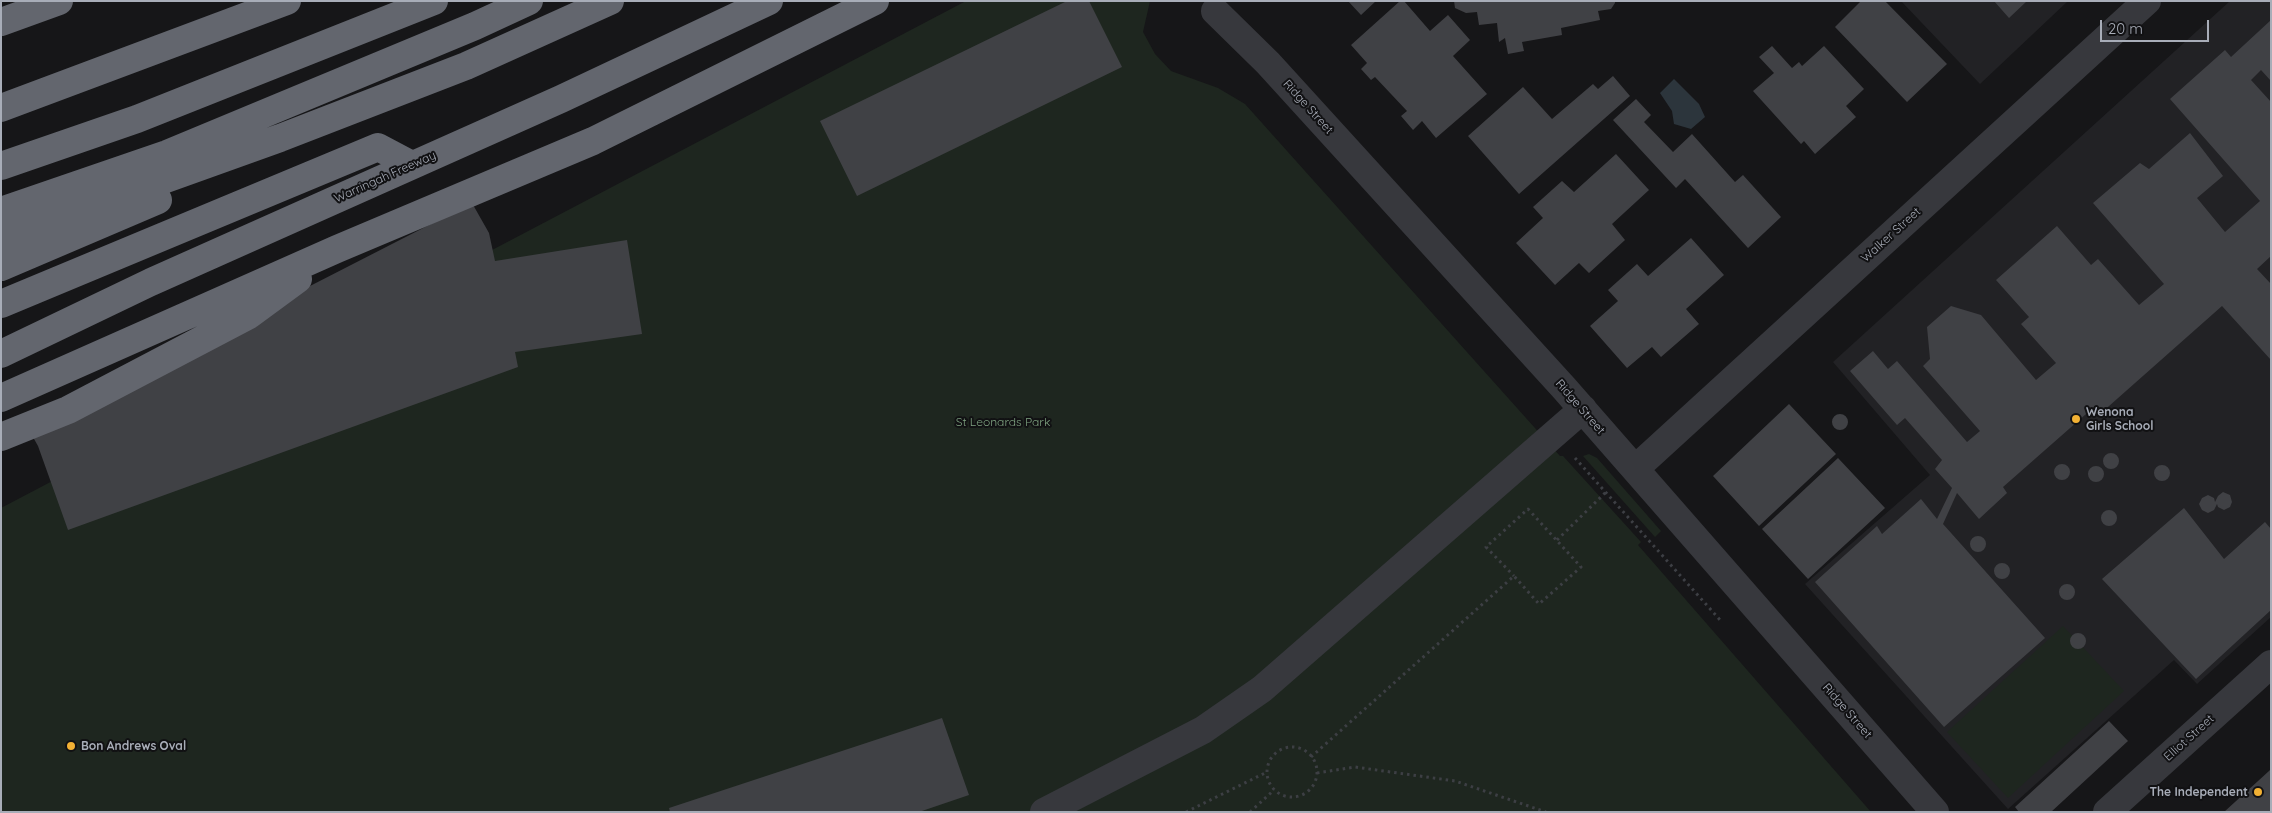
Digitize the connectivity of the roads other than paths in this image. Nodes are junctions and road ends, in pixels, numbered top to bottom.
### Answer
1 (60, 1) edge
2 (288, 1) edge
3 (434, 1) edge
4 (529, 1) edge
5 (610, 1) edge
6 (769, 1) edge
7 (876, 1) edge
8 (2147, 1) edge
9 (1215, 11) dead end
10 (1, 22) edge
11 (1, 108) edge
12 (280, 138) junction
13 (412, 165) junction
14 (1, 166) edge
15 (1, 211) edge
16 (1, 238) edge
17 (337, 249) junction
18 (1, 267) edge
19 (1, 304) edge
20 (1, 354) edge
21 (1, 398) edge
22 (1583, 410) junction
23 (1, 437) edge
24 (1635, 469) junction
25 (2271, 664) edge
26 (1044, 812) edge
27 (1935, 812) edge
28 (2107, 812) edge

1 - 10 highway
2 - 11 highway
3 - 14 highway
4 - 15 highway
5 - 12 highway
6 - 13 highway, Warringah Freeway
7 - 17 highway
8 - 24 street, Walker Street
9 - 22 street, Ridge Street
12 - 16 highway
12 - 18 highway
13 - 19 highway
13 - 20 highway, Warringah Freeway
17 - 21 highway
17 - 23 highway
22 - 24 street, Ridge Street
22 - 26 street
24 - 27 street, Ridge Street
25 - 28 street, Elliot Street

